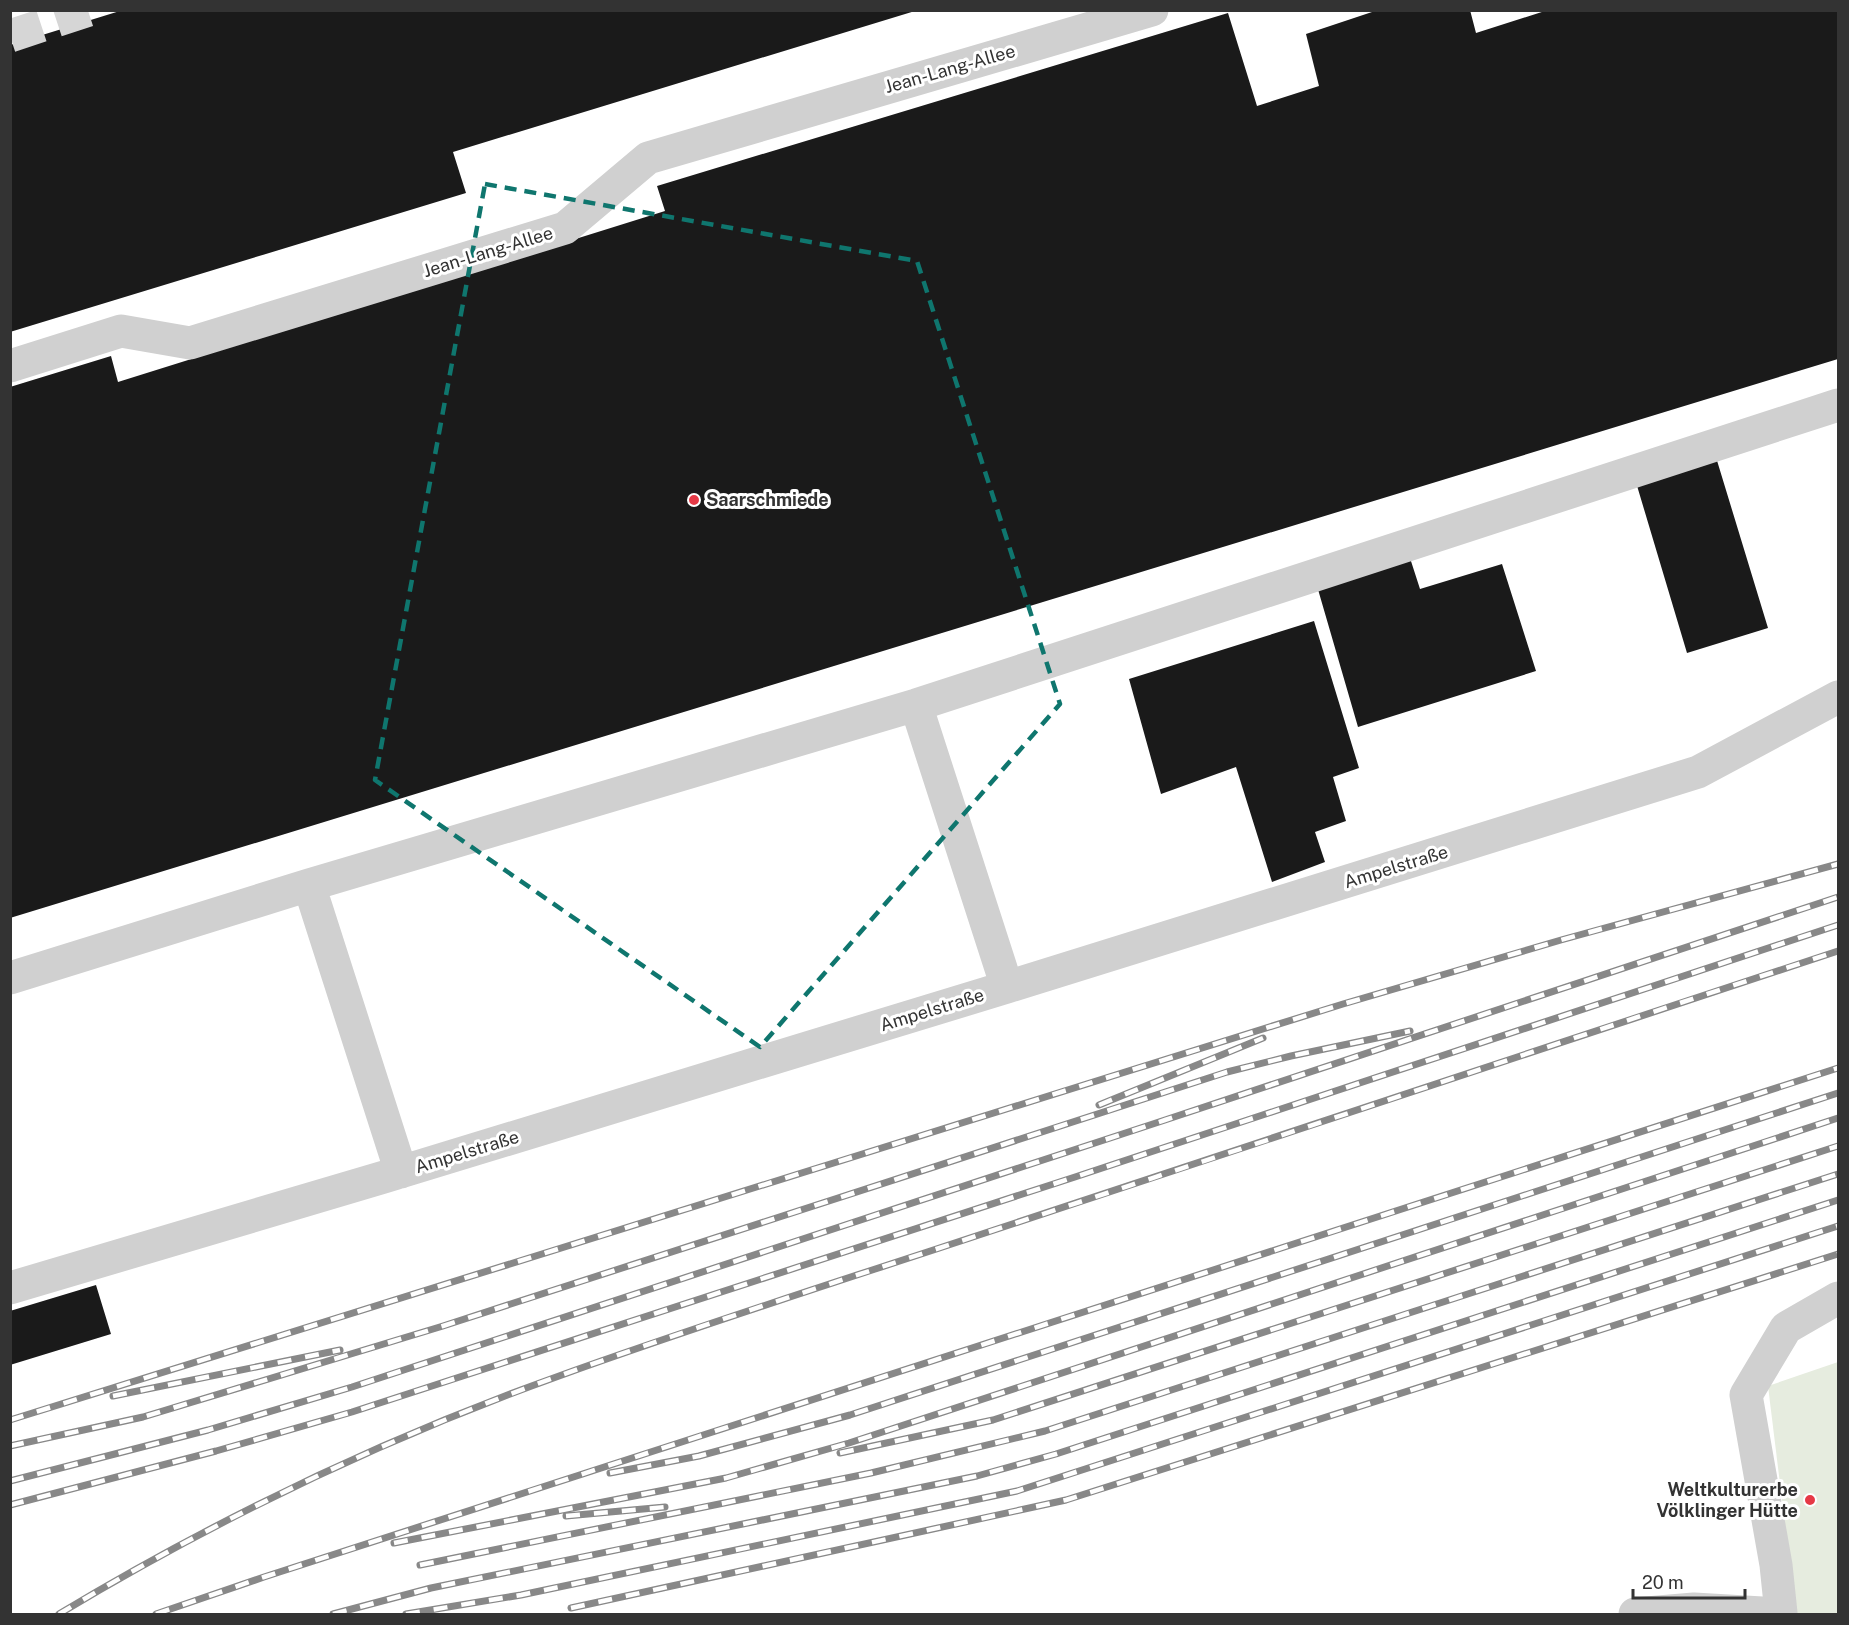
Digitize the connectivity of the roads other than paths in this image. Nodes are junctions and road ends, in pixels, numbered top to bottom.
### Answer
1 (1152, 10) edge
2 (10, 366) edge
3 (1839, 405) edge
4 (1839, 697) edge
5 (916, 705) junction
6 (309, 885) junction
7 (10, 978) edge
8 (1007, 987) junction
9 (401, 1172) junction
10 (10, 1288) edge
11 (1839, 1298) edge
12 (1635, 1614) edge
13 (1781, 1614) edge

1 - 2 lane, Jean-Lang-Allee
3 - 5 lane
4 - 8 lane, Ampelstraße
5 - 6 lane
5 - 8 lane
6 - 7 lane
6 - 9 lane
8 - 9 lane, Ampelstraße
9 - 10 lane, Ampelstraße
11 - 13 lane
12 - 13 lane

